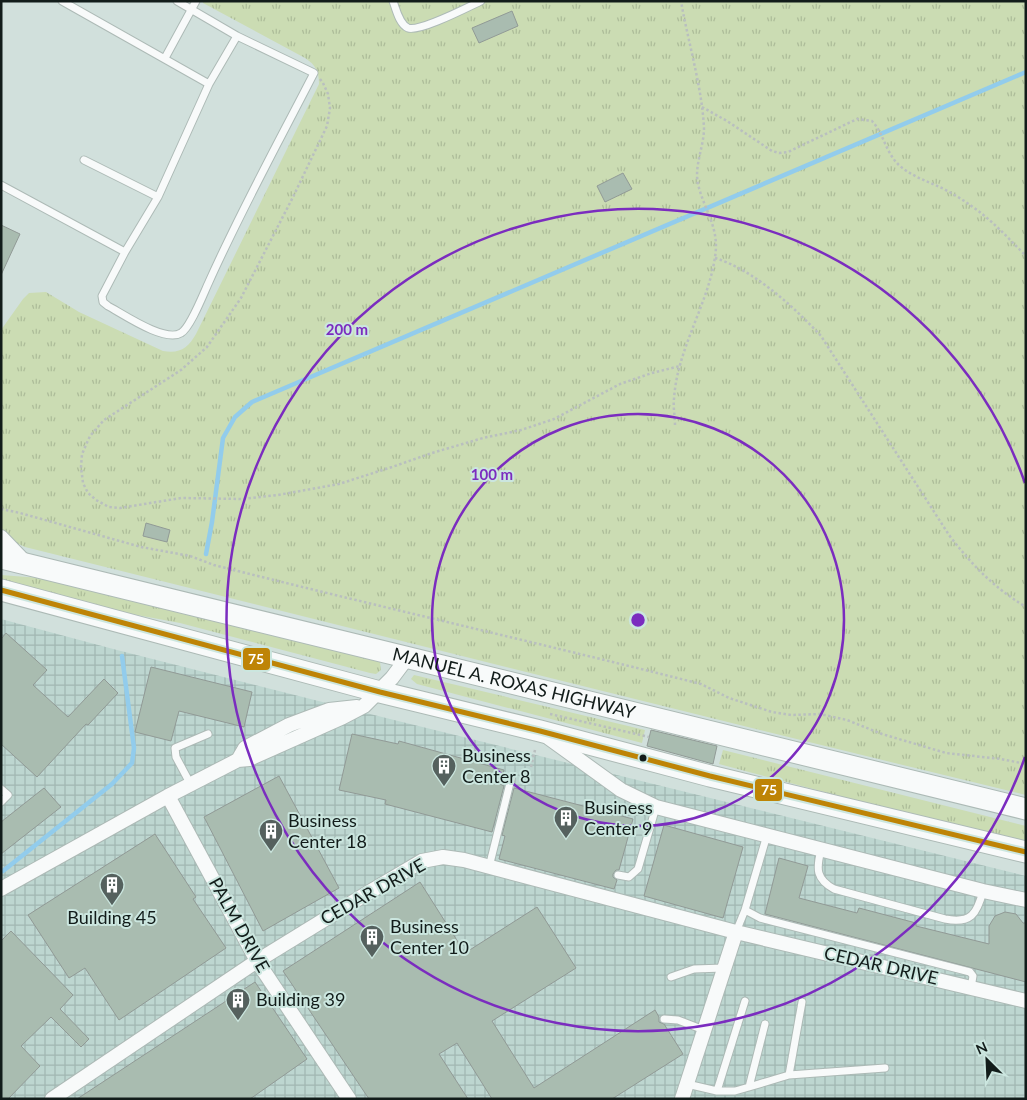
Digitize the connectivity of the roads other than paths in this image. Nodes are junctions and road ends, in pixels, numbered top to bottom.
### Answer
1 (62, 1) edge
2 (176, 1) edge
3 (196, 1) edge
4 (393, 1) edge
5 (481, 1) edge
6 (74, 4) edge
7 (191, 9) junction
8 (237, 36) junction
9 (166, 58) junction
10 (209, 84) junction
11 (84, 160) dead end
12 (1, 185) edge
13 (158, 197) junction
14 (125, 252) junction
15 (1, 537) edge
16 (1, 558) edge
17 (26, 563) junction
18 (1, 590) edge
19 (1, 594) edge
20 (35, 599) junction
21 (407, 658) junction
22 (372, 699) junction
23 (540, 731) junction
24 (208, 734) dead end
25 (511, 778) dead end
26 (192, 785) junction
27 (1, 789) edge
28 (168, 796) junction
29 (1, 802) edge
30 (656, 807) junction
31 (1026, 809) edge
32 (767, 835) junction
33 (821, 850) junction
34 (1026, 852) edge
35 (489, 866) junction
36 (618, 875) dead end
37 (1, 889) edge
38 (983, 891) junction
39 (1026, 900) edge
40 (745, 910) junction
41 (736, 932) junction
42 (257, 961) junction
43 (724, 968) junction
44 (671, 977) dead end
45 (971, 988) junction
46 (745, 1001) dead end
47 (1026, 1001) edge
48 (802, 1002) dead end
49 (664, 1019) dead end
50 (765, 1024) dead end
51 (704, 1030) junction
52 (885, 1068) dead end
53 (789, 1076) junction
54 (687, 1084) junction
55 (749, 1087) junction
56 (717, 1091) junction
57 (52, 1099) edge
58 (349, 1099) edge
59 (682, 1099) edge

1 - 6 lane
2 - 7 lane
3 - 7 lane
4 - 5 lane
6 - 9 lane
7 - 8 lane
7 - 9 lane
8 - 10 lane
8 - 14 lane
9 - 10 lane
10 - 13 lane
11 - 13 lane
12 - 14 lane
13 - 14 lane
15 - 17 street
16 - 17 main road, MANUEL A. ROXAS HIGHWAY
17 - 21 main road, MANUEL A. ROXAS HIGHWAY
18 - 20 main road
19 - 20 main road
20 - 22 main road
21 - 22 street
21 - 31 main road, MANUEL A. ROXAS HIGHWAY
22 - 23 main road
22 - 26 street
23 - 30 street
23 - 34 main road
24 - 26 lane
25 - 35 lane
26 - 28 street
27 - 29 lane
28 - 37 street
28 - 42 street, PALM DRIVE
30 - 32 street
30 - 36 lane
32 - 33 street
32 - 40 lane
33 - 38 street
33 - 38 lane
35 - 41 street, CEDAR DRIVE
35 - 42 street, CEDAR DRIVE
38 - 39 street
40 - 41 lane
40 - 45 lane
41 - 43 street
41 - 45 street, CEDAR DRIVE
42 - 57 street, CEDAR DRIVE
42 - 58 street, PALM DRIVE
43 - 44 lane
43 - 51 street
45 - 47 street, CEDAR DRIVE
46 - 56 lane
48 - 53 lane
49 - 51 lane
50 - 55 lane
51 - 54 street
52 - 53 lane
53 - 55 lane
54 - 56 lane
54 - 59 street
55 - 56 lane

